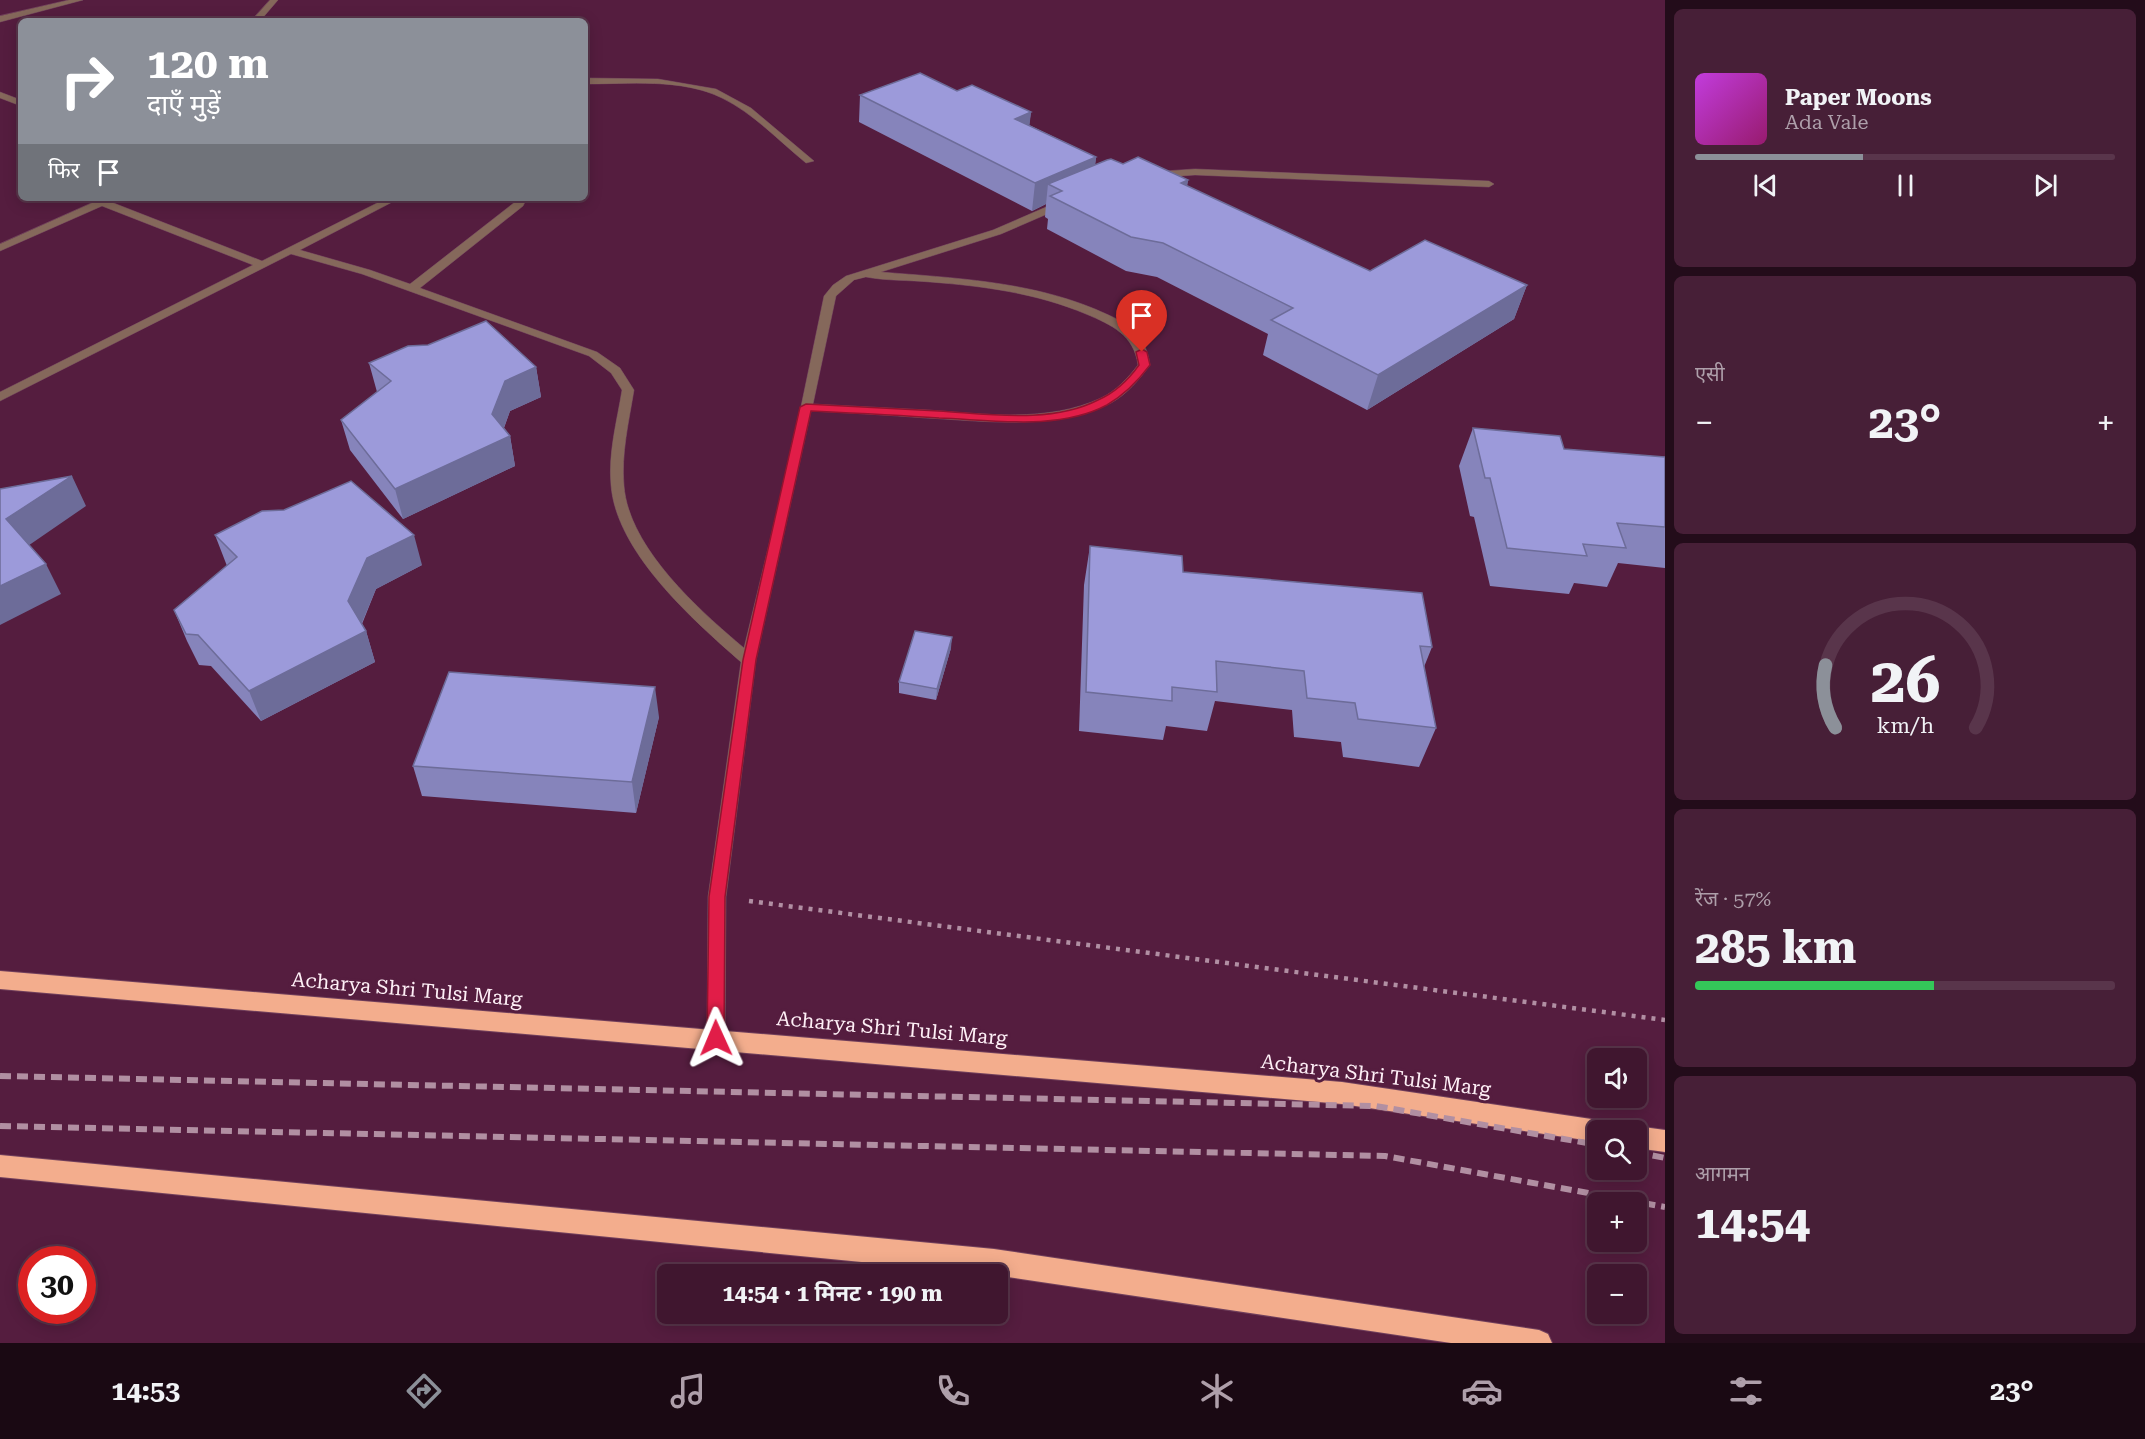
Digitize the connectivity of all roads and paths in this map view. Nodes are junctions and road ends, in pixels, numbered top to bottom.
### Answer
1 (79, 0) edge
2 (260, 0) edge
3 (271, 3) edge
4 (258, 18) edge
5 (0, 19) edge
6 (588, 81) edge
7 (2, 99) edge
8 (18, 103) edge
9 (809, 161) dead end
10 (1136, 177) edge
11 (1489, 184) dead end
12 (1078, 197) edge
13 (105, 201) edge
14 (109, 201) edge
15 (389, 201) edge
16 (520, 201) edge
17 (0, 248) edge
18 (288, 250) junction
19 (260, 264) junction
20 (862, 274) junction
21 (411, 289) junction
22 (0, 397) edge
23 (806, 407) junction
24 (750, 660) junction
25 (717, 897) junction
26 (0, 980) edge
27 (1665, 1020) edge
28 (716, 1038) junction
29 (1587, 1129) edge
30 (1647, 1139) edge
31 (1665, 1141) edge
32 (0, 1167) edge
33 (1539, 1343) edge

1 - 5 street
2 - 3 street
3 - 4 street
6 - 9 street
7 - 8 street
10 - 11 street
12 - 20 street
13 - 17 street
14 - 19 street
15 - 18 street
16 - 21 street
18 - 19 street
18 - 21 street
19 - 22 street
20 - 23 street
20 - 23 street
21 - 24 street
23 - 24 street
24 - 25 street
25 - 27 path
25 - 28 street
26 - 28 highway, Acharya Shri Tulsi Marg
28 - 29 highway, Acharya Shri Tulsi Marg
30 - 31 highway
32 - 33 highway

